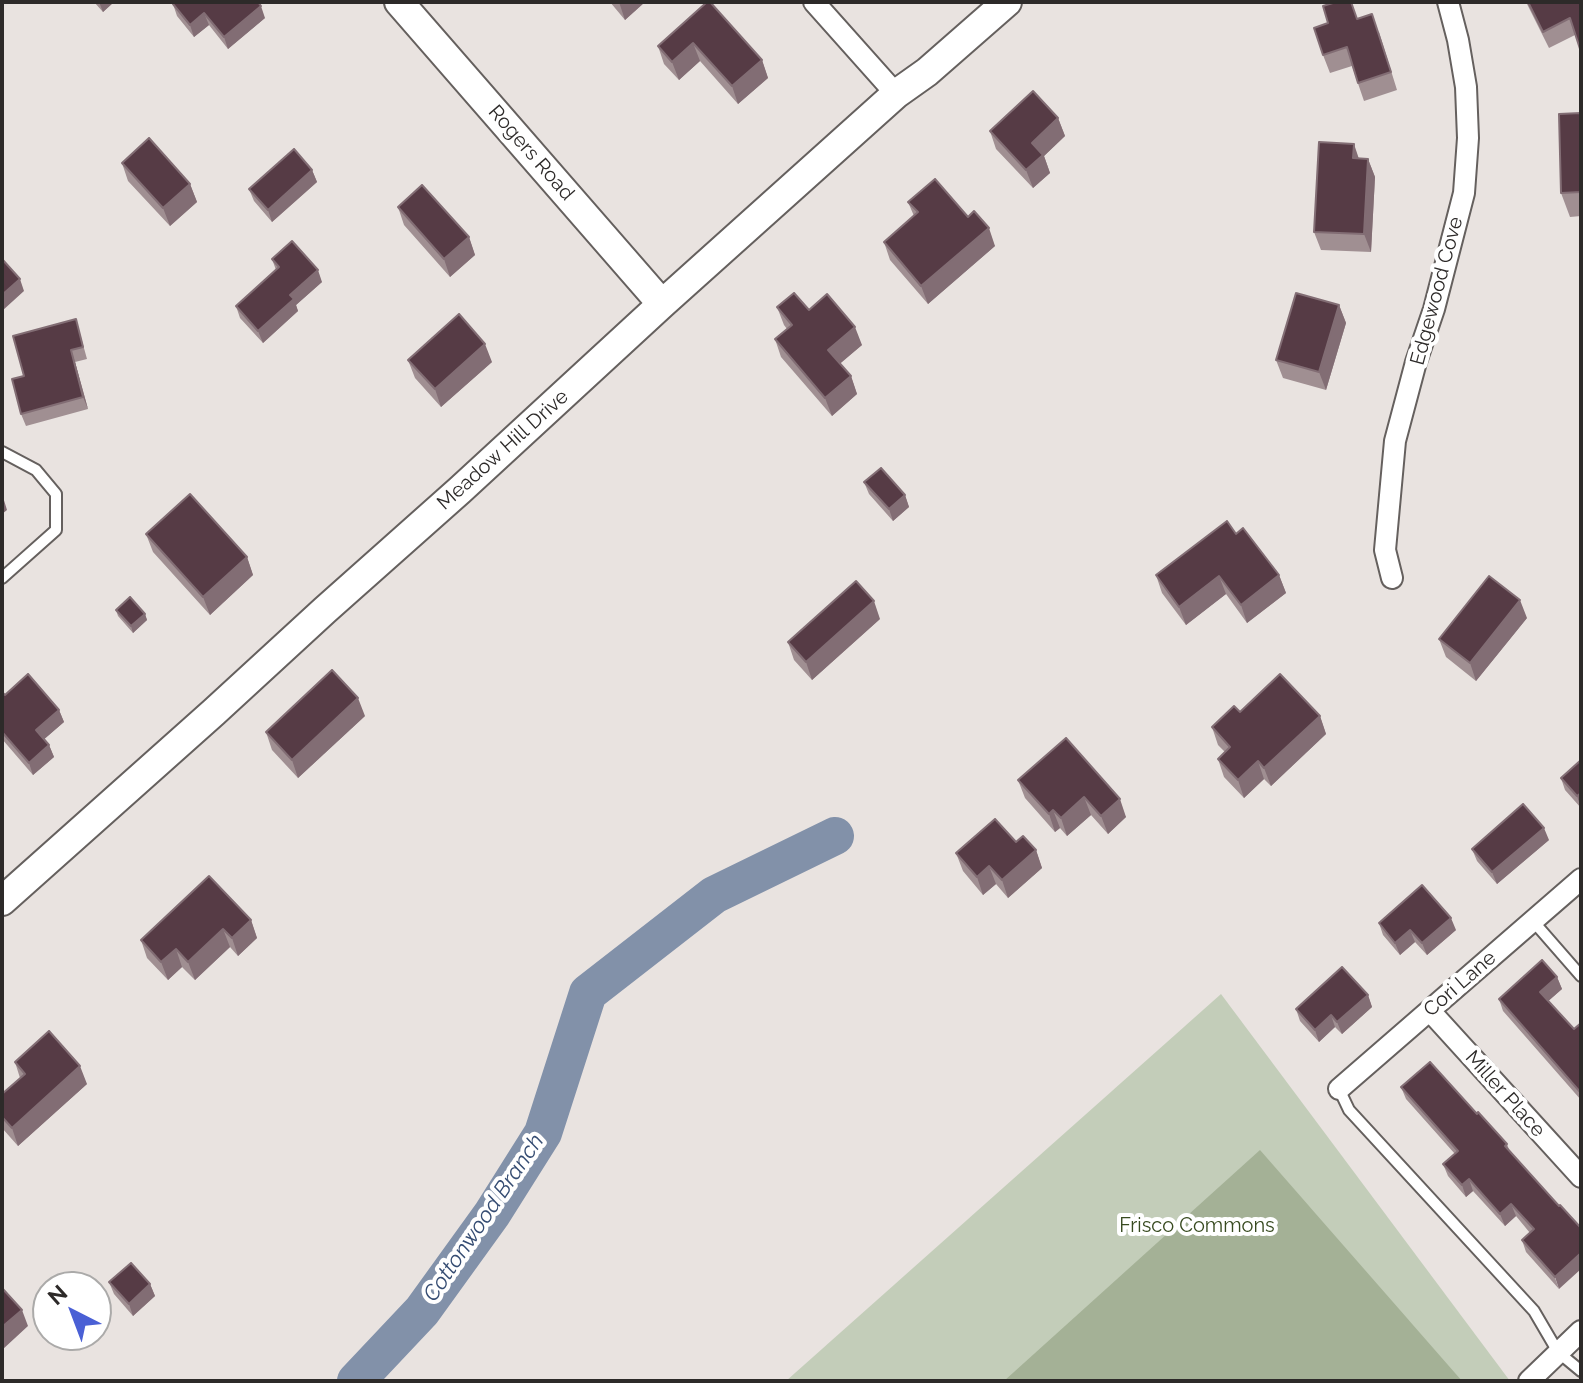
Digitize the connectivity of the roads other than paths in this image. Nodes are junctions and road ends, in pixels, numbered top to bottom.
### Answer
1 (399, 2) edge
2 (814, 2) edge
3 (1007, 2) edge
4 (1448, 2) edge
5 (896, 94) junction
6 (662, 304) junction
7 (2, 452) edge
8 (2, 578) edge
9 (1392, 578) dead end
10 (1581, 879) edge
11 (2, 901) edge
12 (1533, 921) junction
13 (1581, 976) edge
14 (1430, 1011) junction
15 (1339, 1089) joint
16 (1581, 1177) edge
17 (1581, 1331) edge
18 (1558, 1352) junction
19 (1581, 1371) edge
20 (1529, 1381) edge

1 - 6 street, Rogers Road
2 - 5 street
3 - 5 street, Meadow Hill Drive
4 - 9 street, Edgewood Cove
5 - 6 street, Meadow Hill Drive
6 - 11 street, Meadow Hill Drive
7 - 8 lane
10 - 12 street, Cori Lane
12 - 13 lane
12 - 14 street, Cori Lane
14 - 15 street, Cori Lane
14 - 16 street, Miller Place
15 - 18 lane
17 - 18 street
18 - 19 lane
18 - 20 street

